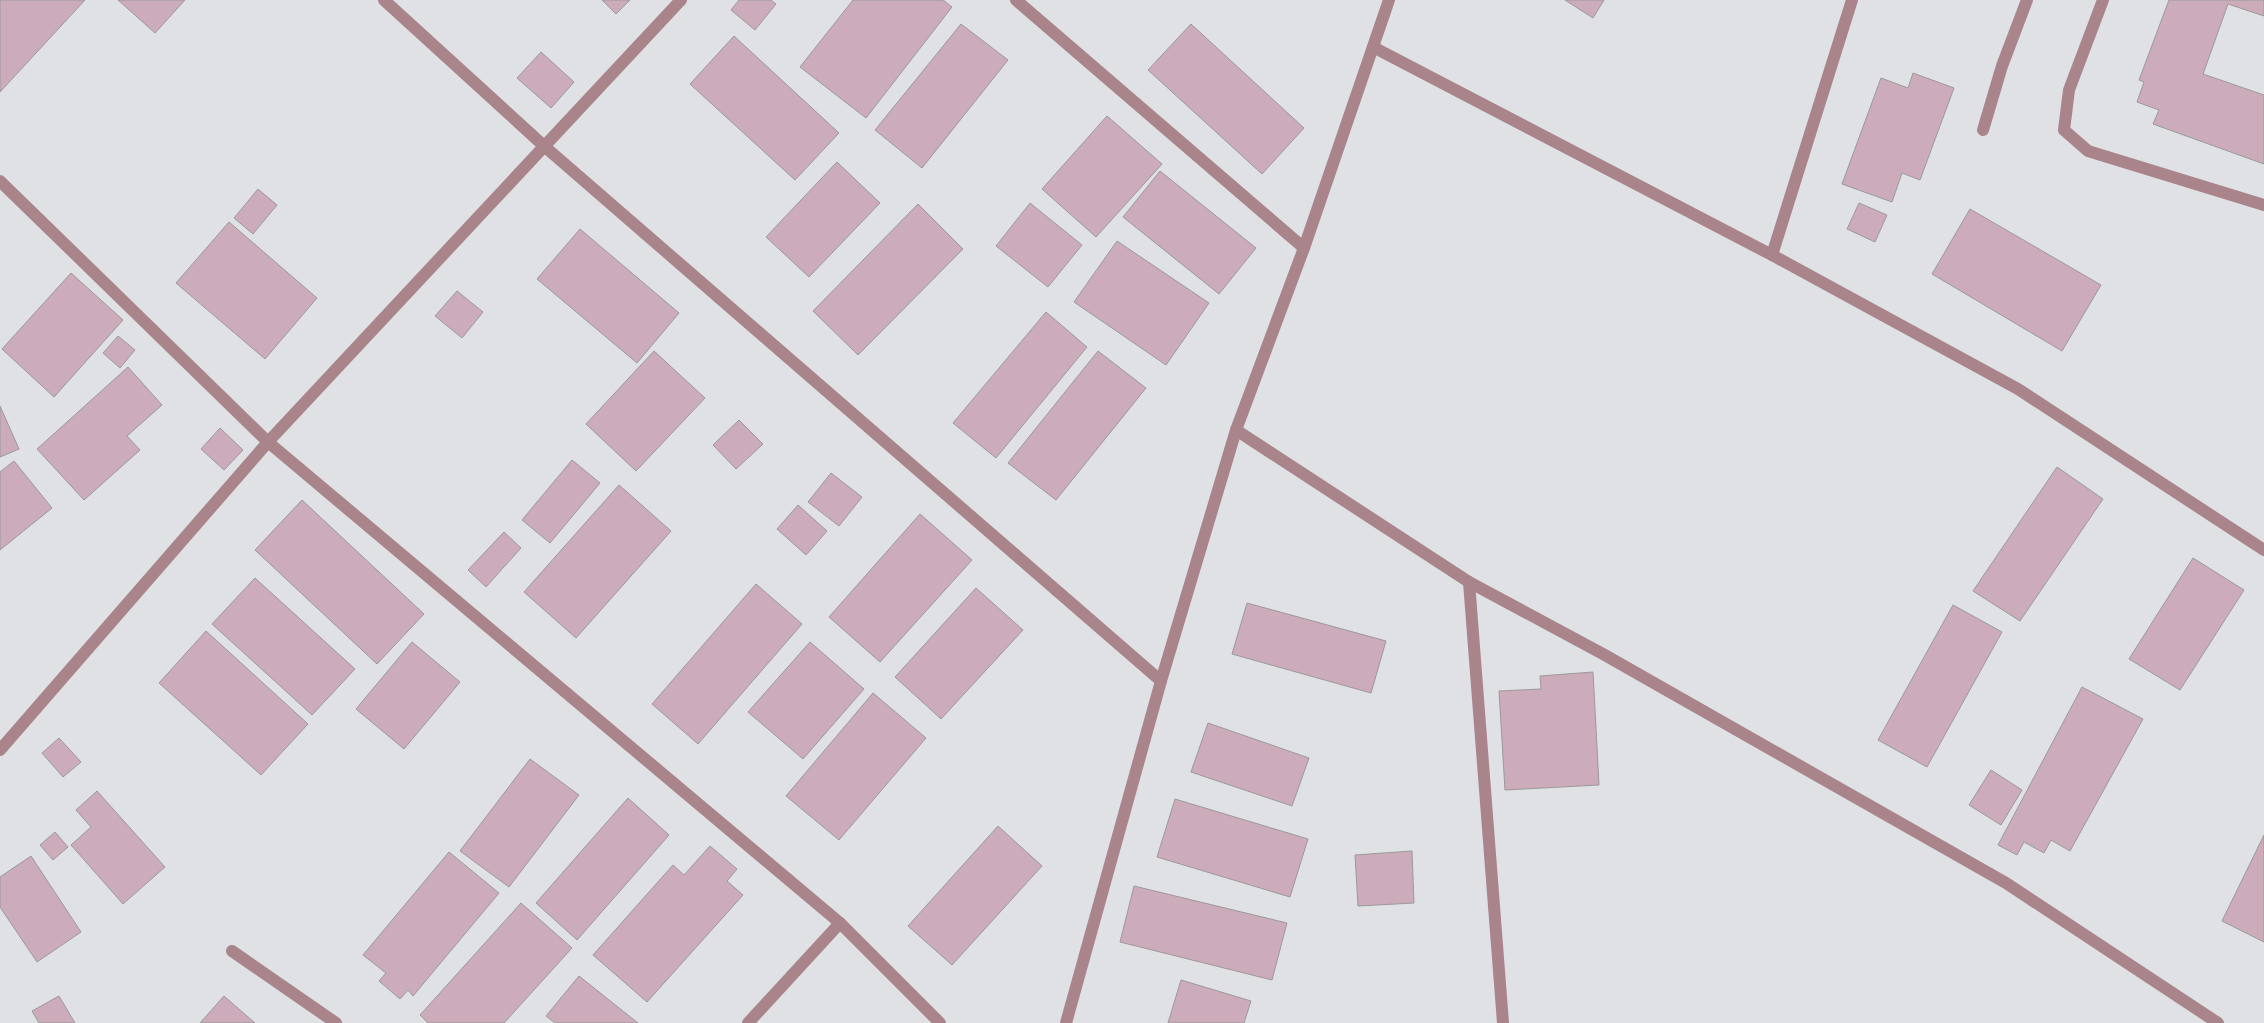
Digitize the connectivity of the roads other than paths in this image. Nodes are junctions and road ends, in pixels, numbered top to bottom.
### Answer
1 (384, 0) edge
2 (681, 0) edge
3 (1016, 0) edge
4 (1389, 0) edge
5 (1852, 0) edge
6 (2027, 0) edge
7 (2103, 0) edge
8 (1373, 47) junction
9 (1984, 130) dead end
10 (544, 146) junction
11 (0, 181) edge
12 (2264, 206) edge
13 (1304, 248) junction
14 (1772, 255) junction
15 (1236, 430) junction
16 (268, 442) junction
17 (2264, 550) edge
18 (1469, 582) junction
19 (1161, 681) junction
20 (0, 750) edge
21 (840, 923) junction
22 (232, 951) dead end
23 (336, 1023) edge
24 (748, 1023) edge
25 (940, 1023) edge
26 (1066, 1023) edge
27 (1503, 1023) edge
28 (2218, 1023) edge

1 - 10 street
2 - 10 street
3 - 13 street
4 - 8 street
5 - 14 street
6 - 9 street
7 - 12 street
8 - 13 street
8 - 14 street
10 - 16 street
10 - 19 street
11 - 16 street
13 - 15 street
14 - 17 street
15 - 18 street
15 - 19 street
16 - 20 street
16 - 21 street
18 - 27 street
18 - 28 street
19 - 26 street
21 - 24 street
21 - 25 street
22 - 23 street

